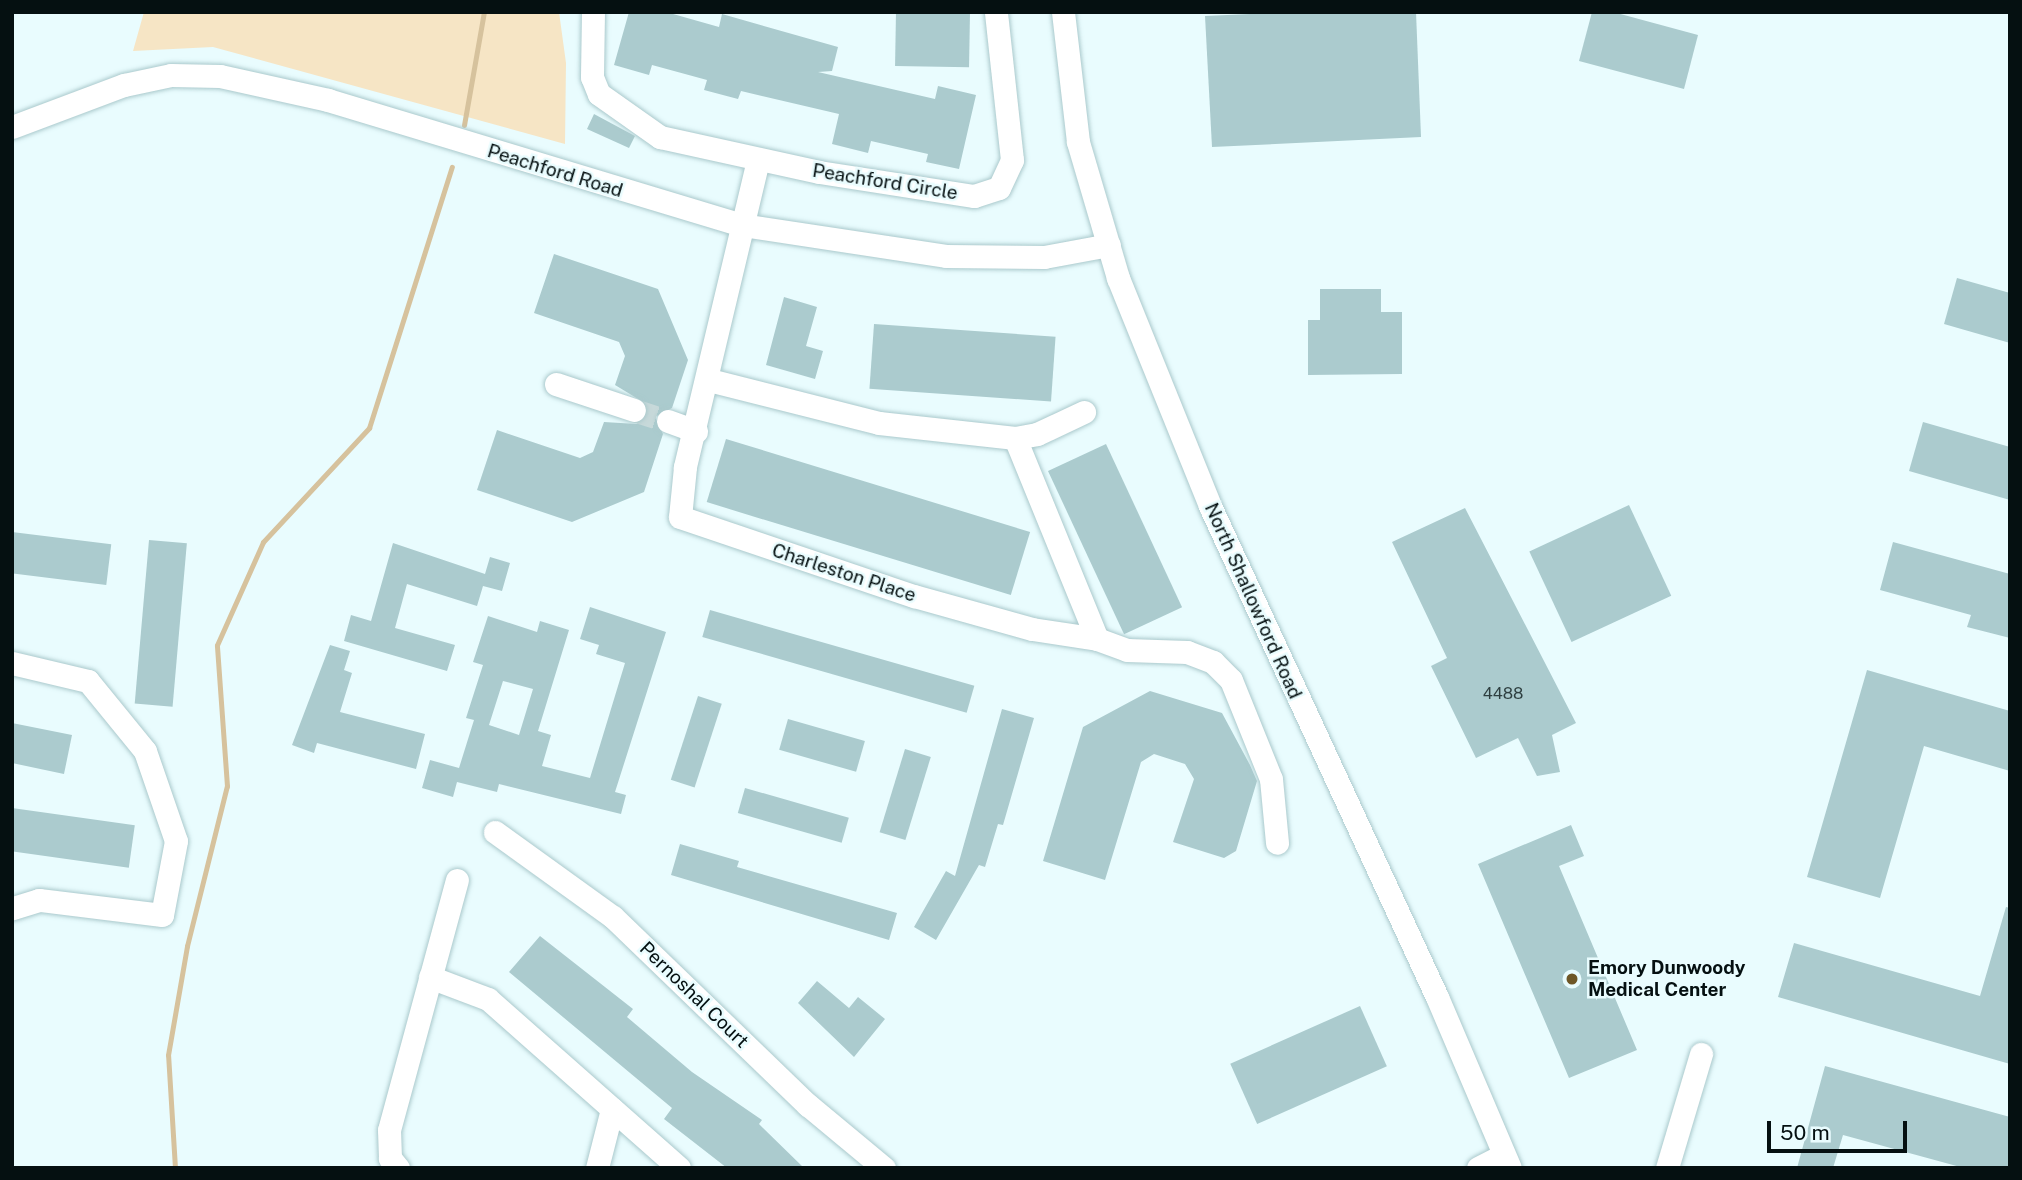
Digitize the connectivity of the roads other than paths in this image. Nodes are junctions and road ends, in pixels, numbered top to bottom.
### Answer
1 (593, 12) edge
2 (996, 12) edge
3 (1063, 12) edge
4 (12, 127) edge
5 (758, 160) junction
6 (742, 225) junction
7 (1109, 245) junction
8 (709, 380) junction
9 (556, 384) dead end
10 (634, 410) tunnel mouth
11 (1084, 412) dead end
12 (668, 421) tunnel mouth
13 (696, 431) junction
14 (1015, 438) junction
15 (1097, 639) junction
16 (12, 663) edge
17 (495, 832) dead end
18 (1277, 843) dead end
19 (457, 880) dead end
20 (12, 908) edge
21 (430, 977) junction
22 (1701, 1054) dead end
23 (612, 1109) junction
24 (1506, 1161) edge
25 (398, 1168) edge
26 (597, 1168) edge
27 (678, 1168) edge
28 (884, 1168) edge
29 (1478, 1168) edge
30 (1667, 1168) edge

1 - 5 street, Peachford Circle
2 - 5 street, Peachford Circle
3 - 7 street, North Shallowford Road
4 - 6 street, Peachford Road
5 - 6 street
6 - 7 street, Peachford Road
6 - 8 street, Charleston Place
7 - 24 street, North Shallowford Road
8 - 13 street, Charleston Place
8 - 14 street
9 - 10 street
11 - 14 street
12 - 13 street
13 - 15 street, Charleston Place
14 - 15 street
15 - 18 street, Charleston Place
16 - 20 street
17 - 28 street, Pernoshal Court
19 - 21 street
21 - 23 street
21 - 25 street
22 - 30 street
23 - 26 street
23 - 27 street
24 - 29 street

